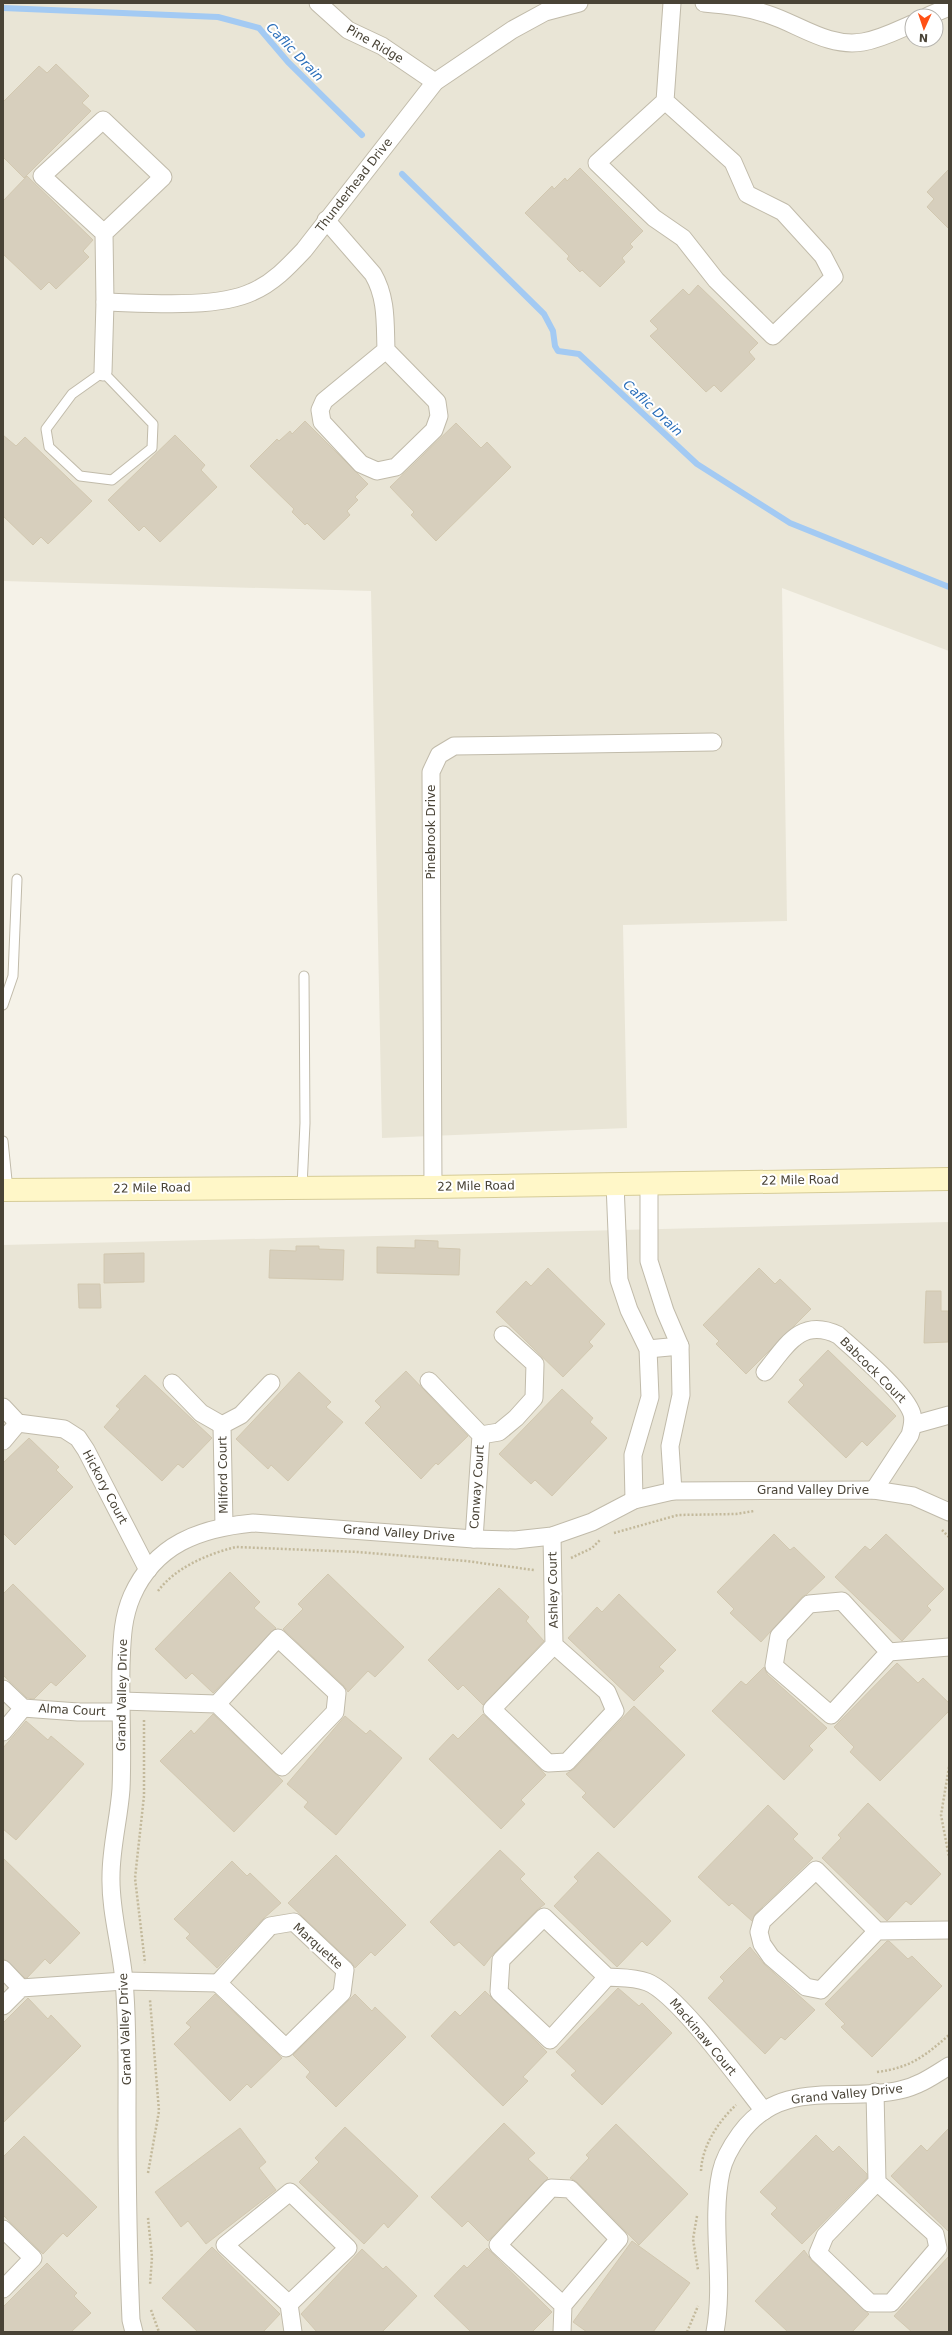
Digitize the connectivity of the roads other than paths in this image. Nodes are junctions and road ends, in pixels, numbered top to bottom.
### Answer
1 (318, 3) edge
2 (579, 3) edge
3 (672, 3) edge
4 (704, 3) edge
5 (904, 28) edge
6 (435, 82) junction
7 (665, 101) junction
8 (326, 220) junction
9 (104, 233) junction
10 (105, 302) junction
11 (386, 350) junction
12 (104, 372) junction
13 (713, 742) dead end
14 (17, 879) dead end
15 (304, 976) dead end
16 (3, 1005) edge
17 (3, 1141) edge
18 (949, 1179) edge
19 (615, 1184) junction
20 (649, 1184) junction
21 (302, 1187) junction
22 (433, 1187) junction
23 (5, 1190) edge
24 (503, 1335) dead end
25 (680, 1346) junction
26 (648, 1349) junction
27 (764, 1372) dead end
28 (430, 1381) dead end
29 (172, 1383) dead end
30 (271, 1384) dead end
31 (3, 1407) edge
32 (949, 1415) edge
33 (18, 1423) junction
34 (222, 1424) junction
35 (913, 1425) junction
36 (481, 1435) junction
37 (3, 1441) edge
38 (874, 1490) junction
39 (673, 1491) junction
40 (634, 1500) junction
41 (949, 1512) edge
42 (224, 1526) junction
43 (552, 1536) junction
44 (474, 1539) junction
45 (148, 1570) junction
46 (554, 1645) junction
47 (949, 1648) edge
48 (889, 1652) junction
49 (3, 1689) edge
50 (217, 1704) junction
51 (120, 1707) junction
52 (23, 1708) junction
53 (3, 1732) edge
54 (949, 1930) edge
55 (877, 1931) junction
56 (3, 1970) edge
57 (607, 1977) junction
58 (124, 1981) junction
59 (218, 1983) junction
60 (20, 1988) junction
61 (3, 2006) edge
62 (949, 2066) edge
63 (875, 2092) junction
64 (764, 2110) junction
65 (877, 2182) junction
66 (3, 2229) edge
67 (3, 2289) edge
68 (288, 2304) junction
69 (563, 2305) junction
70 (134, 2332) edge
71 (293, 2332) edge
72 (562, 2332) edge
73 (715, 2332) edge

1 - 6 street, Pine Ridge
2 - 6 street, Thunderhead Drive
3 - 7 street
4 - 5 street
6 - 8 street, Thunderhead Drive
7 - 7 street
8 - 10 street, Thunderhead Drive
8 - 11 street
9 - 9 street
9 - 10 street
10 - 12 street
11 - 11 street
12 - 12 lane
13 - 22 street, Pinebrook Drive
14 - 16 lane
15 - 21 lane
17 - 23 lane
18 - 20 street, 22 Mile Road
19 - 20 street, 22 Mile Road
19 - 22 street, 22 Mile Road
19 - 26 street
20 - 25 street
21 - 22 street, 22 Mile Road
21 - 23 street, 22 Mile Road
24 - 36 street, Conway Court
25 - 26 street
25 - 39 street
26 - 40 street
27 - 35 street, Babcock Court
28 - 36 street, Conway Court
29 - 34 street, Milford Court
30 - 34 street, Milford Court
31 - 33 street
32 - 35 street
33 - 37 street
33 - 45 street, Hickory Court
34 - 42 street, Milford Court
35 - 38 street
36 - 44 street, Conway Court
38 - 39 street, Grand Valley Drive
38 - 41 street, Grand Valley Drive
39 - 40 street, Grand Valley Drive
40 - 43 street, Grand Valley Drive
42 - 44 street, Grand Valley Drive
42 - 45 street, Grand Valley Drive
43 - 44 street, Grand Valley Drive
43 - 46 street, Ashley Court
45 - 51 street, Grand Valley Drive
46 - 46 street, Ashley Court
47 - 48 street
48 - 48 street
49 - 52 street, Alma Court
50 - 50 street
50 - 51 street, Alma Court
51 - 52 street, Alma Court
51 - 58 street, Grand Valley Drive
52 - 53 street, Alma Court
54 - 55 street
55 - 55 street
56 - 60 street
57 - 57 street
57 - 64 street, Mackinaw Court
58 - 59 street
58 - 60 street
58 - 70 street, Grand Valley Drive
59 - 59 street, Marquette
60 - 61 street
62 - 63 street, Grand Valley Drive
63 - 64 street, Grand Valley Drive
63 - 65 street
64 - 73 street, Grand Valley Drive
65 - 65 street
66 - 67 street
68 - 68 street
68 - 71 street
69 - 69 street
69 - 72 street

